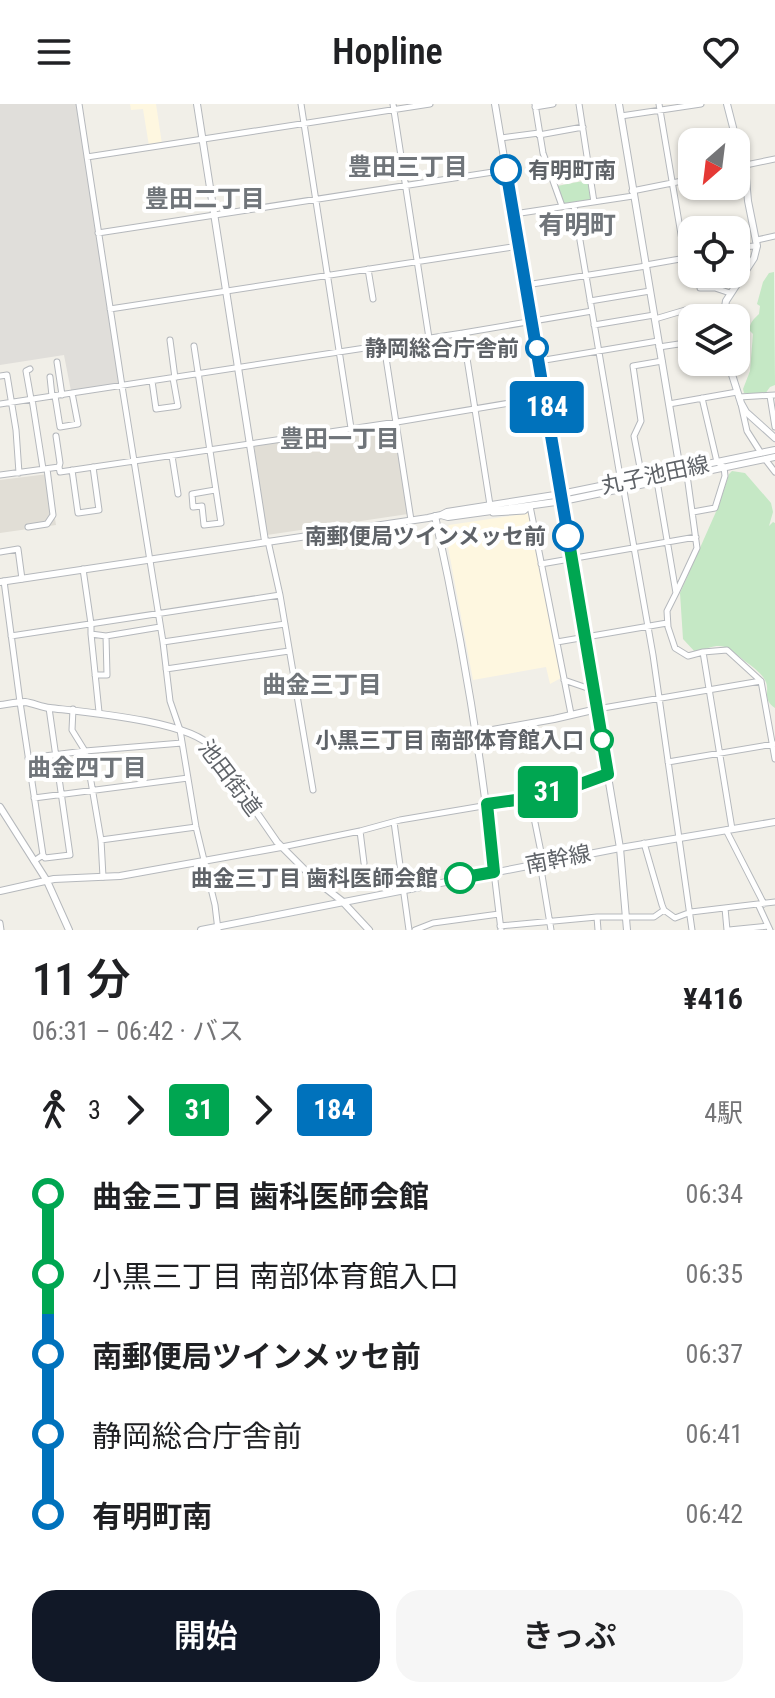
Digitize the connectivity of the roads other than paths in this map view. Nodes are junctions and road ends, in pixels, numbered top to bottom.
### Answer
1 (79, 104) edge
2 (197, 104) edge
3 (301, 104) edge
4 (430, 104) edge
5 (495, 104) edge
6 (553, 104) edge
7 (579, 104) edge
8 (619, 104) edge
9 (701, 104) edge
10 (727, 104) edge
11 (535, 105) edge
12 (394, 107) edge
13 (660, 107) edge
14 (621, 116) junction
15 (304, 123) junction
16 (583, 127) junction
17 (732, 128) edge
18 (539, 134) junction
19 (501, 138) junction
20 (203, 139) junction
21 (87, 157) junction
22 (775, 159) edge
23 (750, 164) edge
24 (506, 170) junction
25 (678, 183) edge
26 (673, 184) junction
27 (406, 186) junction
28 (632, 193) junction
29 (316, 200) junction
30 (748, 200) edge
31 (594, 202) junction
32 (574, 205) junction
33 (562, 206) junction
34 (514, 214) junction
35 (215, 215) junction
36 (678, 216) edge
37 (98, 233) junction
38 (775, 236) edge
39 (757, 243) junction
40 (750, 244) edge
41 (519, 246) junction
42 (678, 259) edge
43 (418, 262) junction
44 (646, 265) junction
45 (368, 269) junction
46 (586, 275) junction
47 (327, 276) junction
48 (526, 285) junction
49 (715, 288) edge
50 (226, 291) junction
51 (650, 291) junction
52 (730, 293) junction
53 (373, 299) dead end
54 (590, 301) junction
55 (725, 304) edge
56 (110, 309) junction
57 (592, 311) junction
58 (678, 311) edge
59 (654, 317) junction
60 (532, 321) junction
61 (594, 325) junction
62 (463, 333) junction
63 (429, 338) junction
64 (170, 340) dead end
65 (678, 343) edge
66 (659, 344) junction
67 (384, 345) junction
68 (194, 346) dead end
69 (339, 352) junction
70 (599, 352) junction
71 (539, 361) junction
72 (662, 361) junction
73 (57, 362) dead end
74 (238, 368) junction
75 (30, 369) dead end
76 (198, 374) junction
77 (0, 376) edge
78 (732, 376) edge
79 (50, 377) dead end
80 (174, 378) junction
81 (152, 381) junction
82 (122, 386) junction
83 (72, 393) junction
84 (56, 395) junction
85 (773, 396) edge
86 (545, 397) junction
87 (739, 397) junction
88 (702, 398) junction
89 (31, 399) junction
90 (12, 402) junction
91 (0, 404) edge
92 (669, 404) junction
93 (475, 410) junction
94 (397, 422) junction
95 (775, 427) edge
96 (351, 428) junction
97 (56, 436) dead end
98 (775, 438) edge
99 (250, 444) junction
100 (210, 450) junction
101 (775, 450) edge
102 (172, 456) junction
103 (763, 456) junction
104 (775, 457) edge
105 (134, 462) junction
106 (717, 462) junction
107 (59, 467) junction
108 (93, 467) junction
109 (724, 467) junction
110 (45, 469) junction
111 (72, 470) junction
112 (680, 470) junction
113 (775, 472) edge
114 (19, 473) junction
115 (0, 475) edge
116 (687, 475) junction
117 (642, 478) junction
118 (656, 478) junction
119 (623, 486) junction
120 (215, 490) junction
121 (178, 494) dead end
122 (562, 498) junction
123 (530, 506) junction
124 (488, 509) junction
125 (693, 512) junction
126 (435, 516) junction
127 (411, 520) junction
128 (28, 527) dead end
129 (696, 537) junction
130 (266, 541) junction
131 (667, 542) junction
132 (633, 549) junction
133 (0, 552) edge
134 (572, 559) junction
135 (150, 560) junction
136 (541, 564) junction
137 (83, 569) junction
138 (22, 579) junction
139 (2, 582) edge
140 (676, 593) junction
141 (280, 595) junction
142 (159, 614) junction
143 (667, 623) junction
144 (91, 624) junction
145 (285, 624) junction
146 (647, 626) junction
147 (160, 627) junction
148 (91, 634) junction
149 (11, 636) junction
150 (106, 636) junction
151 (585, 637) junction
152 (163, 642) junction
153 (557, 642) junction
154 (289, 651) junction
155 (703, 652) junction
156 (166, 669) junction
157 (95, 675) junction
158 (564, 680) junction
159 (761, 681) junction
160 (594, 691) junction
161 (709, 691) junction
162 (659, 699) junction
163 (20, 702) junction
164 (0, 705) edge
165 (49, 708) junction
166 (73, 709) junction
167 (597, 709) junction
168 (99, 712) junction
169 (571, 714) junction
170 (180, 730) junction
171 (476, 733) junction
172 (182, 743) junction
173 (774, 744) edge
174 (85, 751) junction
175 (720, 753) junction
176 (56, 754) junction
177 (28, 758) junction
178 (775, 759) edge
179 (668, 762) junction
180 (608, 774) junction
181 (188, 778) junction
182 (92, 790) junction
183 (313, 790) dead end
184 (62, 794) junction
185 (34, 798) junction
186 (530, 798) junction
187 (487, 804) junction
188 (0, 807) edge
189 (394, 822) junction
190 (775, 822) edge
191 (196, 827) junction
192 (729, 830) junction
193 (360, 831) junction
194 (680, 838) junction
195 (101, 840) junction
196 (644, 843) junction
197 (281, 847) junction
198 (620, 848) junction
199 (43, 855) junction
200 (34, 861) junction
201 (205, 861) junction
202 (364, 863) dead end
203 (541, 863) junction
204 (494, 872) junction
205 (103, 877) junction
206 (47, 881) junction
207 (403, 889) junction
208 (0, 891) edge
209 (342, 901) junction
210 (775, 902) edge
211 (761, 904) junction
212 (725, 908) junction
213 (664, 910) junction
214 (691, 912) junction
215 (499, 914) junction
216 (627, 916) junction
217 (597, 917) junction
218 (550, 921) junction
219 (0, 923) edge
220 (218, 928) edge
221 (501, 928) edge
222 (769, 928) edge
223 (1, 930) edge
224 (69, 930) edge
225 (201, 930) edge
226 (369, 930) edge
227 (412, 930) edge
228 (551, 930) edge
229 (598, 930) edge
230 (627, 930) edge
231 (692, 930) edge
232 (728, 930) edge

1 - 21 street
2 - 20 street
3 - 15 street
4 - 12 street
5 - 19 street
6 - 11 street
7 - 16 street
8 - 14 street
9 - 13 street
10 - 17 street
11 - 18 street
12 - 15 street
12 - 27 street
13 - 14 street
13 - 26 street
14 - 28 street
15 - 20 street
15 - 29 street
16 - 18 street
16 - 31 street
18 - 19 street
18 - 33 street
19 - 24 street
20 - 21 street
20 - 35 street
21 - 37 street
22 - 23 street
24 - 27 street
24 - 34 street
25 - 26 street
26 - 28 street
26 - 36 street
27 - 29 street
27 - 43 street
28 - 31 street
28 - 44 street
29 - 35 street
29 - 47 street
30 - 39 street
31 - 32 street
32 - 33 street
32 - 46 street
33 - 34 street
34 - 41 street
35 - 37 street
35 - 50 street
37 - 56 street
38 - 39 street
39 - 40 street
39 - 52 street
41 - 43 street
41 - 48 street
42 - 44 street
43 - 45 street
43 - 63 street
44 - 46 street
44 - 51 street
45 - 47 street
45 - 53 street
46 - 48 street
46 - 54 street
47 - 50 street
47 - 69 street
48 - 60 street
49 - 52 street
50 - 56 street
50 - 74 street
51 - 54 street
51 - 59 street
52 - 55 street
54 - 57 street
56 - 82 street
57 - 60 street
57 - 61 street
58 - 59 street
59 - 61 street
59 - 66 street
60 - 62 street
60 - 71 street
61 - 70 street
62 - 63 street
62 - 93 street
63 - 67 street
64 - 80 street
65 - 66 street
66 - 70 street
66 - 72 street
67 - 69 street
67 - 94 street
68 - 76 street
69 - 74 street
69 - 96 street
70 - 71 street
70 - 119 street
71 - 86 street
72 - 92 street
72 - 117 street
73 - 84 street
74 - 76 street
74 - 99 street
75 - 89 street
76 - 80 street
76 - 100 street
77 - 90 street
78 - 87 street
79 - 84 street
80 - 81 street
80 - 81 street
81 - 82 street
82 - 83 street
82 - 105 street
83 - 84 street
83 - 84 street
84 - 89 street
85 - 87 street
85 - 95 street
86 - 93 street
86 - 122 street
87 - 88 street
87 - 98 street
87 - 103 street
88 - 92 street
88 - 106 street
89 - 90 street
89 - 110 street
90 - 91 street
90 - 114 street
92 - 112 street
93 - 94 street
93 - 124 street
94 - 96 street
94 - 127 street
96 - 99 street
97 - 107 street
99 - 100 street
99 - 130 street
100 - 102 street
100 - 120 street
101 - 103 street, 丸子池田線
102 - 105 street
102 - 121 street
103 - 104 street, 丸子池田線
103 - 106 street, 丸子池田線
103 - 109 street, 丸子池田線
103 - 113 street
105 - 108 street
105 - 135 street
106 - 109 street
106 - 112 street, 丸子池田線
107 - 110 street
107 - 111 street
108 - 111 street
108 - 111 street
109 - 116 street, 丸子池田線
109 - 125 street
110 - 114 street
110 - 128 street
112 - 116 street
112 - 118 street, 丸子池田線
114 - 115 street
116 - 118 street, 丸子池田線
116 - 125 street
117 - 118 street, 丸子池田線
117 - 119 street, 丸子池田線
118 - 119 street, 丸子池田線
118 - 131 street
119 - 122 street, 丸子池田線
119 - 132 street
120 - 120 street
122 - 123 street, 丸子池田線
122 - 124 street, 丸子池田線
122 - 134 street
123 - 124 street, 丸子池田線
123 - 136 street
124 - 126 street, 丸子池田線
125 - 129 street
126 - 127 street, 丸子池田線
126 - 171 street
127 - 130 street, 丸子池田線
129 - 131 street
129 - 140 street
130 - 135 street, 丸子池田線
130 - 141 street
131 - 132 street
131 - 140 street
132 - 134 street
132 - 146 street
133 - 138 street
134 - 136 street
134 - 151 street
135 - 137 street, 丸子池田線
135 - 142 street
136 - 153 street
137 - 138 street, 丸子池田線
137 - 144 street
138 - 139 street, 丸子池田線
139 - 149 street
140 - 143 street
141 - 142 street
141 - 145 street
142 - 144 street
142 - 147 street
143 - 146 street
143 - 155 street
144 - 148 street
144 - 149 street
145 - 152 street
145 - 154 street
146 - 151 street
146 - 162 street
147 - 150 street
147 - 152 street
148 - 150 street
148 - 157 street
149 - 163 street
150 - 157 street
151 - 153 street
151 - 160 street
152 - 156 street
153 - 158 street
154 - 156 street
154 - 183 street
155 - 159 street
155 - 161 street
156 - 170 street
157 - 168 street
158 - 160 street
158 - 169 street
159 - 161 street
159 - 173 street
160 - 167 street
161 - 162 street
161 - 175 street
162 - 167 street
162 - 179 street
163 - 164 street, 池田街道
163 - 165 street, 池田街道
163 - 177 street
165 - 166 street, 池田街道
165 - 176 street
166 - 168 street, 池田街道
166 - 174 street
167 - 169 street
167 - 180 street
168 - 170 street, 池田街道
169 - 171 street
170 - 172 street
170 - 197 street, 池田街道
171 - 187 street
172 - 174 street
172 - 181 street
173 - 175 street
173 - 178 street
174 - 176 street
174 - 182 street
175 - 179 street
175 - 192 street
176 - 177 street
176 - 184 street
177 - 185 street
179 - 194 street
180 - 186 street
180 - 198 street
181 - 182 street
181 - 191 street
182 - 184 street
182 - 195 street
184 - 185 street
184 - 199 street
185 - 199 street
186 - 187 street
186 - 203 street
187 - 189 street
187 - 204 street
188 - 200 street
189 - 193 street
189 - 207 street
190 - 192 street, 南幹線
191 - 195 street
191 - 201 street
192 - 194 street, 南幹線
192 - 211 street
193 - 197 street
193 - 202 street
194 - 196 street, 南幹線
194 - 214 street
195 - 205 street
196 - 198 street, 南幹線
196 - 213 street
197 - 201 street
197 - 209 street, 池田街道
198 - 203 street, 南幹線
198 - 216 street
199 - 200 street
200 - 206 street
201 - 205 street
201 - 220 street
203 - 204 street, 南幹線
203 - 218 street
204 - 207 street, 南幹線
204 - 215 street
205 - 206 street
206 - 208 street
206 - 224 street
207 - 209 street, 南幹線
207 - 227 street
209 - 220 street, 南幹線
209 - 226 street, 池田街道
210 - 211 street
211 - 212 street
211 - 222 street
212 - 214 street
212 - 232 street
213 - 214 street
213 - 216 street
214 - 231 street
215 - 221 street
215 - 227 street
216 - 217 street
216 - 230 street
217 - 218 street
217 - 229 street
218 - 221 street
218 - 228 street
219 - 223 street
220 - 225 street, 南幹線
222 - 232 street

